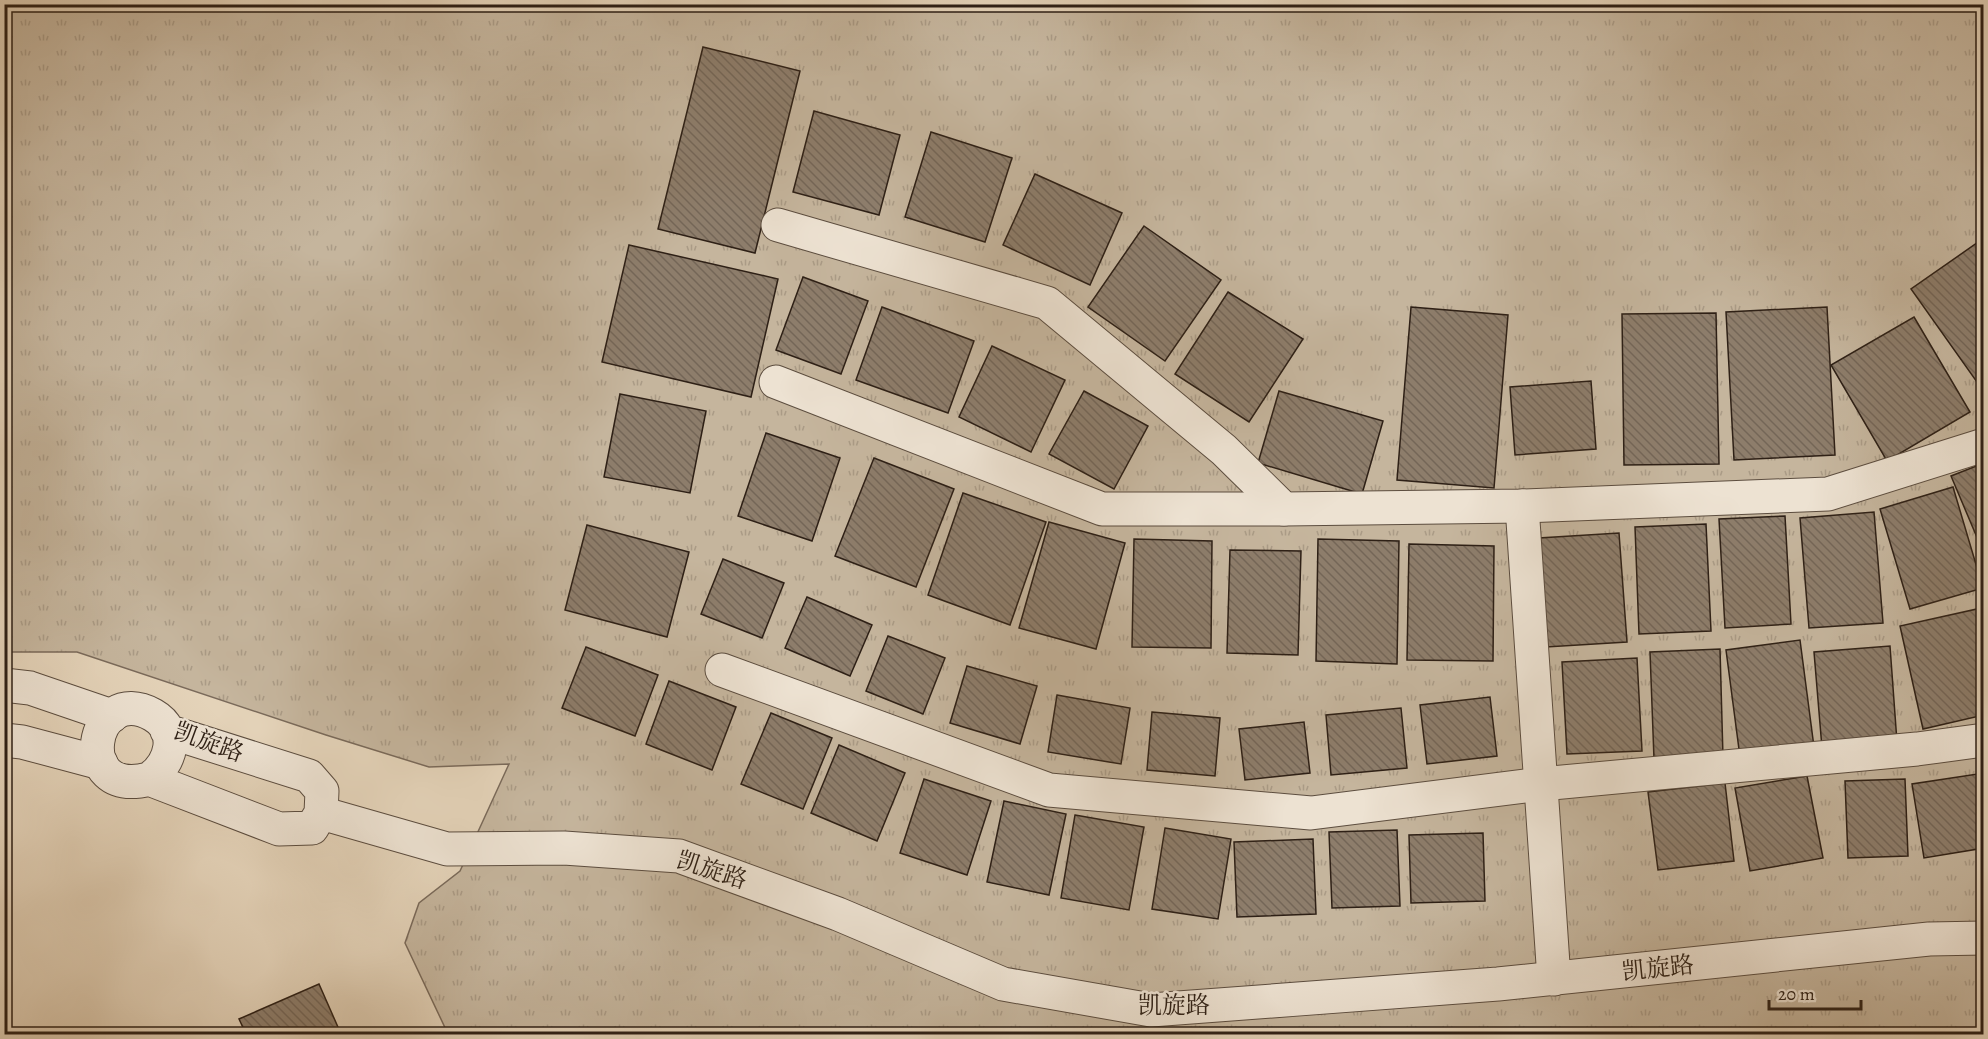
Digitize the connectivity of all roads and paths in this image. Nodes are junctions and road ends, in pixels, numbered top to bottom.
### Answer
1 (778, 225) dead end
2 (776, 382) dead end
3 (1983, 445) edge
4 (1522, 506) junction
5 (1284, 509) junction
6 (722, 670) dead end
7 (4, 686) edge
8 (112, 716) junction
9 (167, 731) junction
10 (4, 740) edge
11 (1983, 740) edge
12 (101, 763) junction
13 (149, 780) junction
14 (1541, 784) junction
15 (321, 813) junction
16 (1983, 938) edge
17 (1554, 979) junction

1 - 5 street
2 - 5 street
3 - 4 street
4 - 5 street
4 - 14 street
6 - 14 street
7 - 8 street
8 - 9 street, 凯旋路
8 - 12 street
9 - 13 street
9 - 15 street, 凯旋路
10 - 12 street
11 - 14 street
12 - 13 street
13 - 15 street
14 - 17 street
15 - 17 street, 凯旋路
16 - 17 street, 凯旋路

